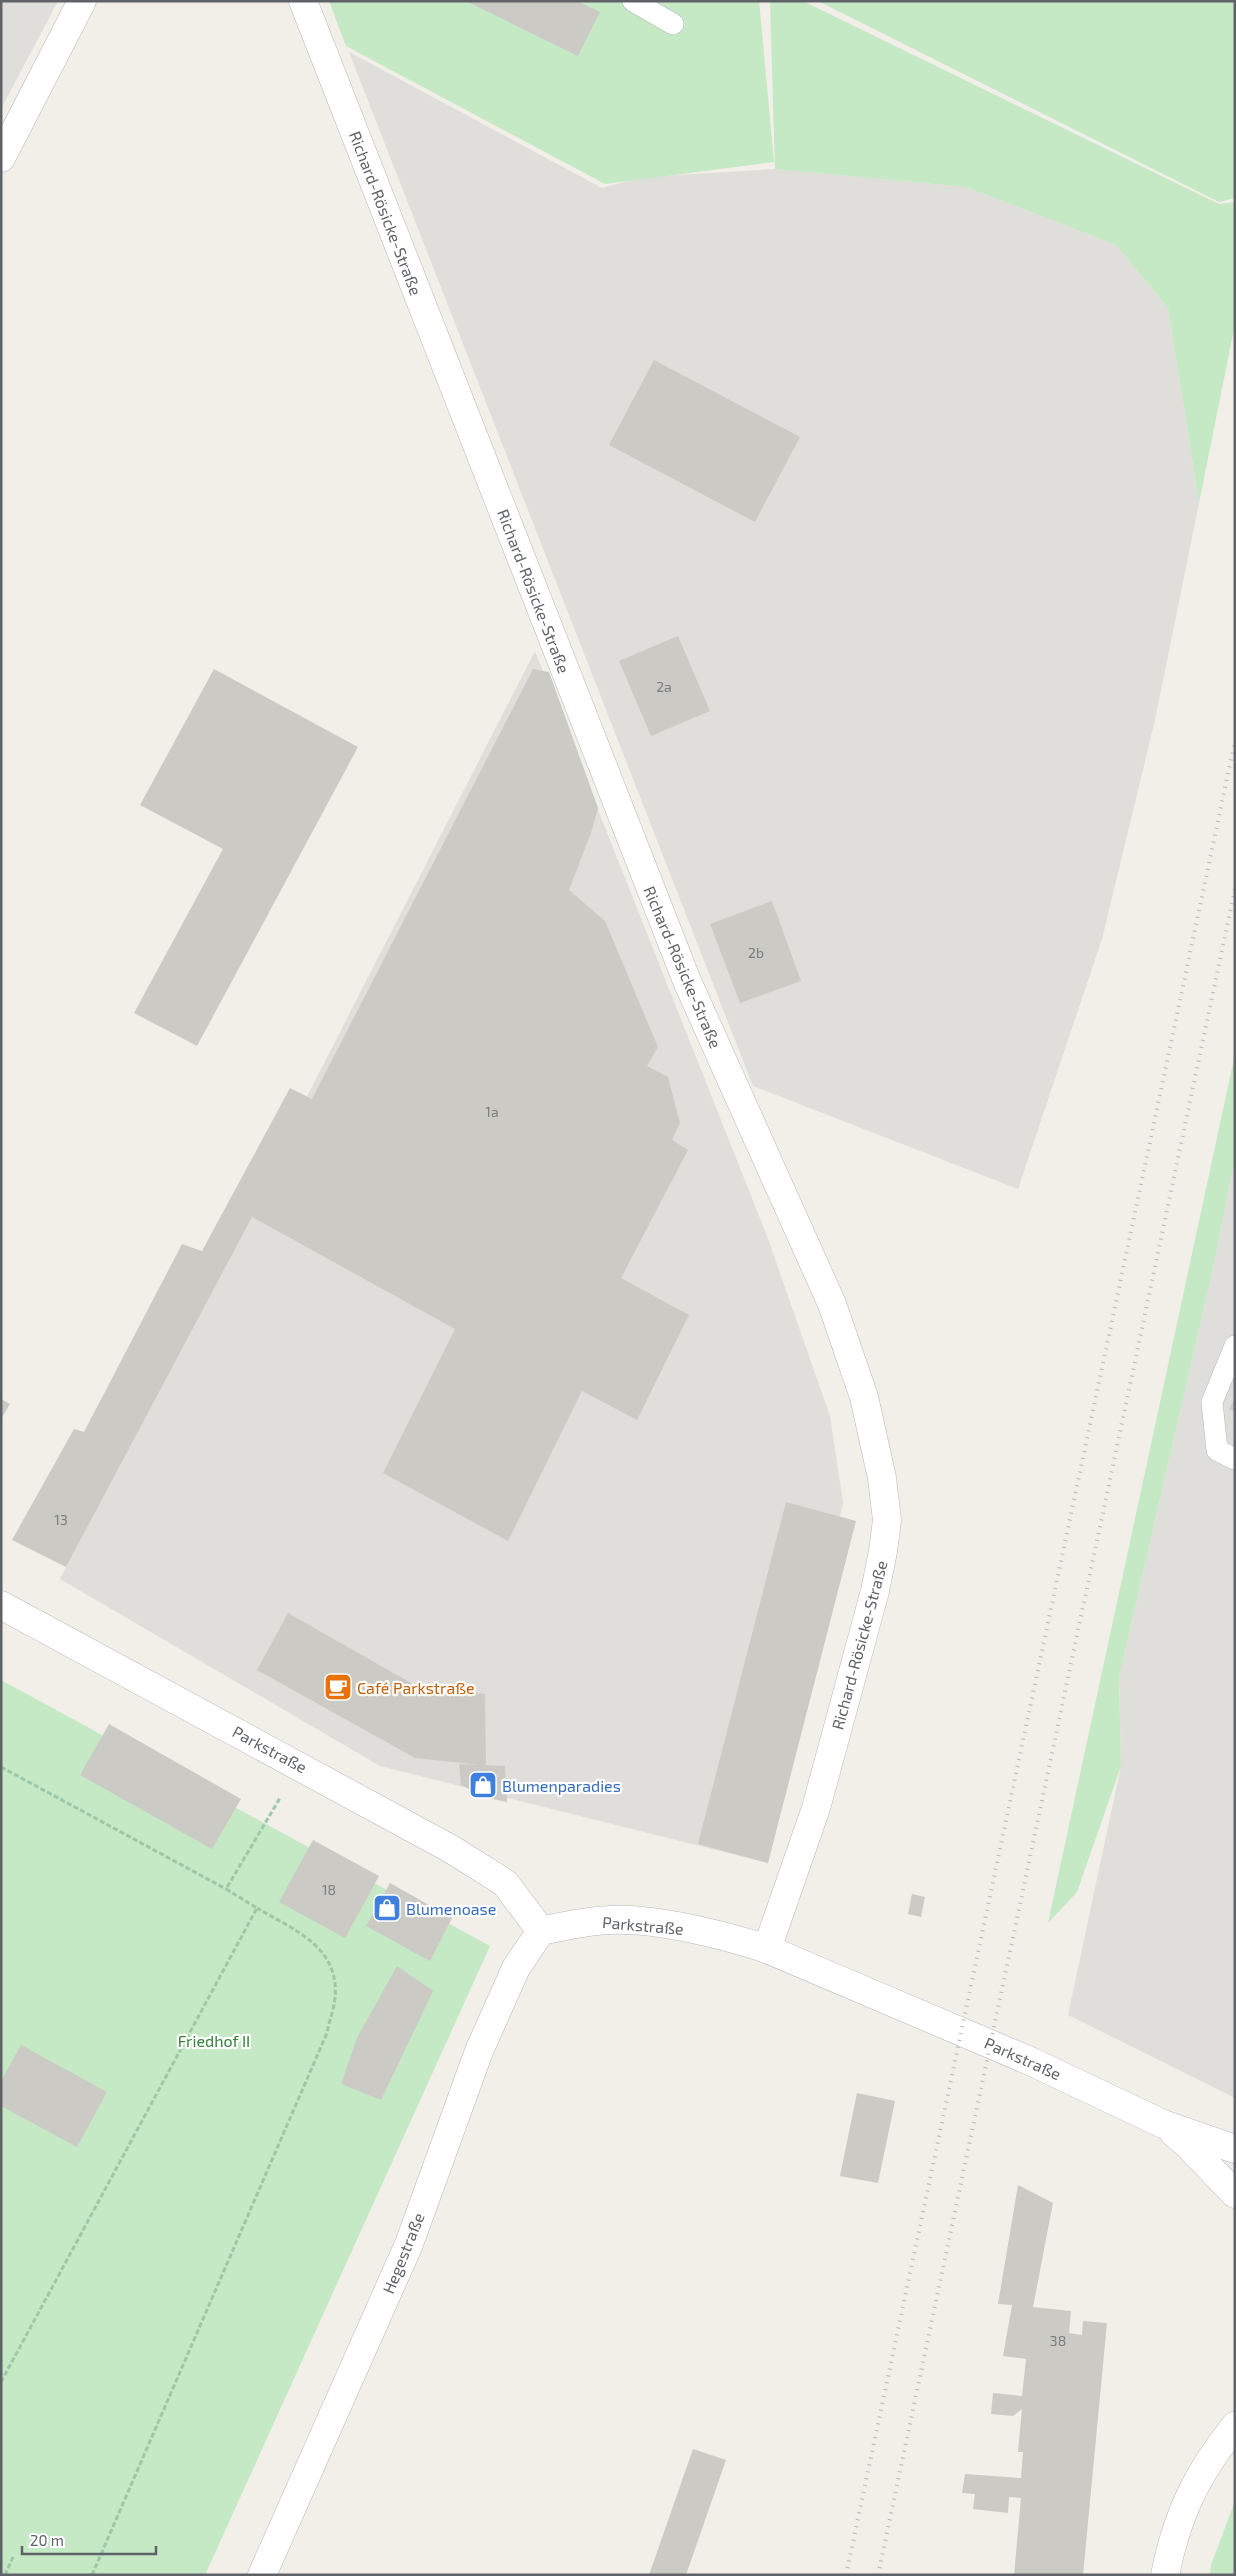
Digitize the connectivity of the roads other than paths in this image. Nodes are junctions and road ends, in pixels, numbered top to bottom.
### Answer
1 (82, 1) edge
2 (303, 1) edge
3 (633, 1) edge
4 (673, 24) dead end
5 (1, 158) edge
6 (1235, 1346) edge
7 (1235, 1459) edge
8 (1, 1605) edge
9 (541, 1931) junction
10 (767, 1949) junction
11 (1163, 2124) junction
12 (1235, 2148) edge
13 (1235, 2194) edge
14 (1235, 2426) edge
15 (262, 2575) edge
16 (1165, 2575) edge

1 - 5 street
2 - 10 street, Richard-Rösicke-Straße
3 - 4 lane
6 - 7 lane
8 - 9 street, Parkstraße
9 - 10 street, Parkstraße
9 - 15 street, Hegestraße
10 - 11 street, Parkstraße
11 - 12 street, Parkstraße
11 - 13 street, Parkstraße
14 - 16 street

